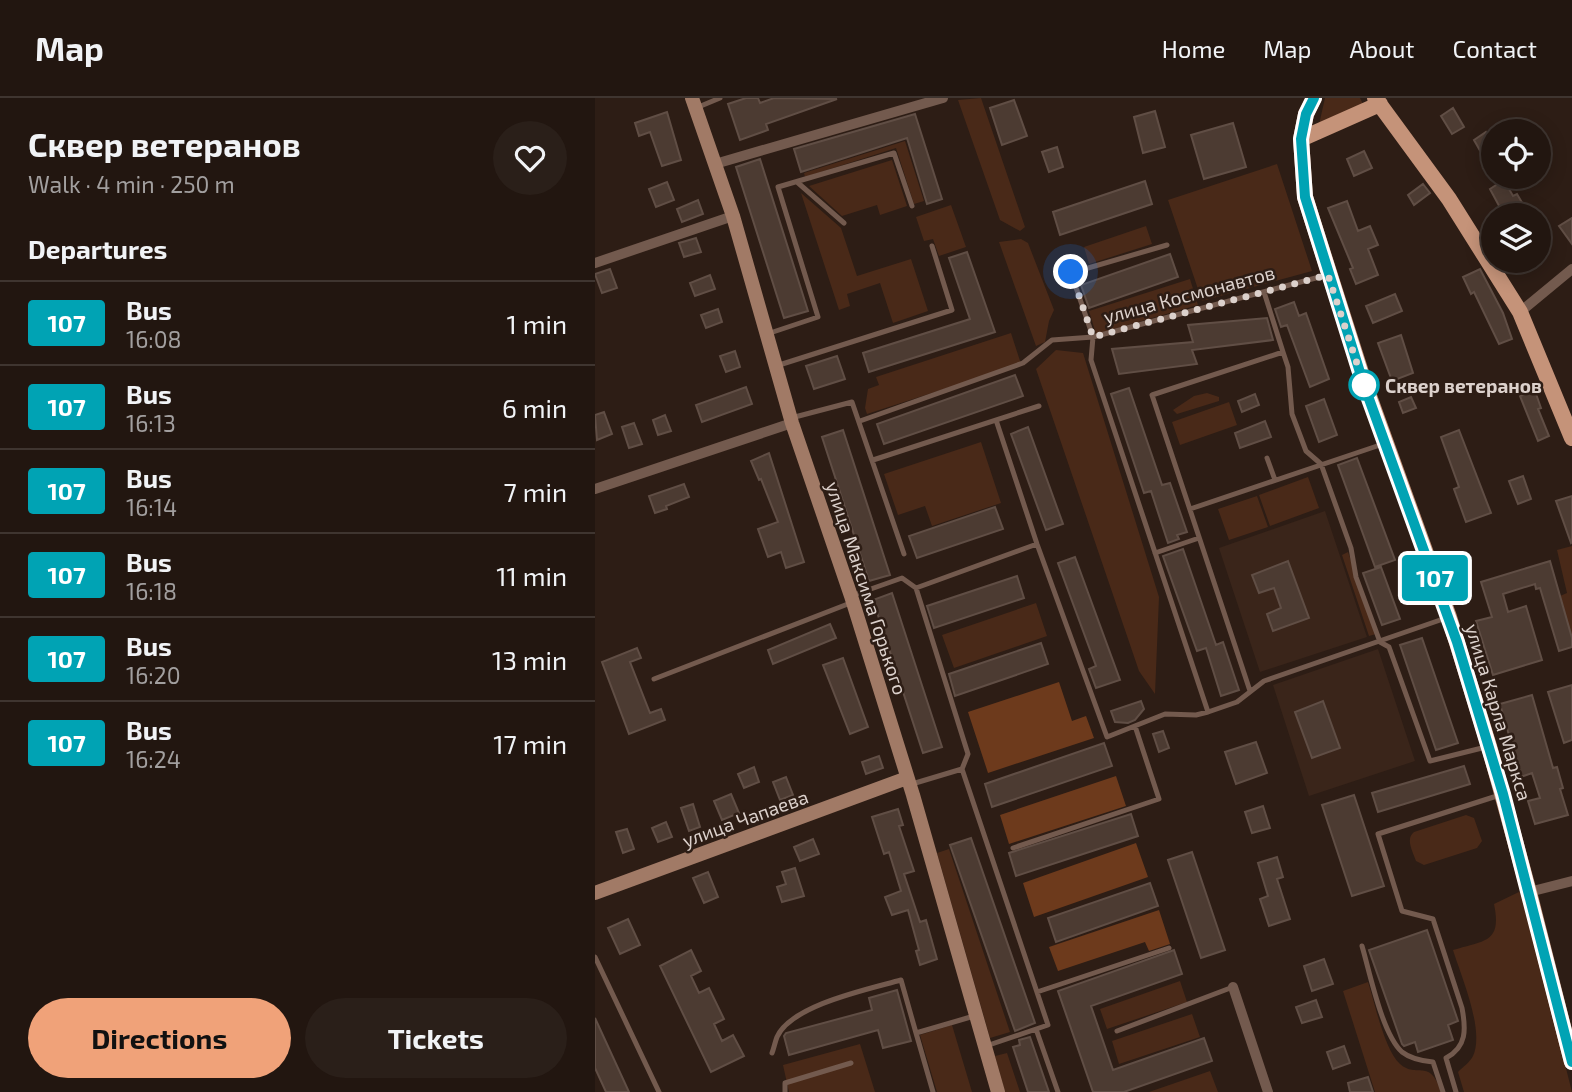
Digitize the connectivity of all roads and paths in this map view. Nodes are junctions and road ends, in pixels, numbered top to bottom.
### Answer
1 (720, 98) edge
2 (943, 98) edge
3 (1312, 99) edge
4 (1377, 101) edge
5 (694, 103) edge
6 (1301, 139) junction
7 (715, 164) junction
8 (797, 182) junction
9 (912, 206) dead end
10 (733, 216) junction
11 (843, 223) dead end
12 (1167, 245) dead end
13 (932, 246) dead end
14 (595, 263) edge
15 (1572, 269) edge
16 (1328, 275) junction
17 (1264, 292) junction
18 (1520, 312) junction
19 (767, 334) junction
20 (1093, 337) junction
21 (1283, 352) junction
22 (776, 366) junction
23 (1039, 406) dead end
24 (996, 420) junction
25 (792, 421) junction
26 (860, 421) junction
27 (1572, 438) edge
28 (1386, 443) junction
29 (1267, 458) dead end
30 (873, 460) junction
31 (1321, 464) junction
32 (1275, 480) junction
33 (595, 489) edge
34 (1190, 509) junction
35 (1199, 538) junction
36 (1037, 544) junction
37 (1155, 553) junction
38 (904, 554) dead end
39 (916, 588) junction
40 (852, 599) junction
41 (1449, 617) junction
42 (1380, 642) junction
43 (654, 679) dead end
44 (1250, 691) junction
45 (1208, 712) junction
46 (1135, 726) junction
47 (1489, 746) junction
48 (962, 769) junction
49 (908, 782) junction
50 (1503, 794) junction
51 (1013, 848) dead end
52 (1572, 881) edge
53 (1529, 892) junction
54 (595, 893) edge
55 (1362, 946) dead end
56 (1169, 948) dead end
57 (595, 959) edge
58 (1233, 987) joint
59 (1037, 992) junction
60 (977, 1015) junction
61 (1036, 1029) junction
62 (1117, 1031) dead end
63 (916, 1033) junction
64 (986, 1046) junction
65 (772, 1054) dead end
66 (1572, 1062) edge
67 (851, 1063) dead end
68 (659, 1092) edge
69 (785, 1092) edge
70 (933, 1092) edge
71 (998, 1092) edge
72 (1058, 1092) edge
73 (1268, 1092) edge
74 (1443, 1092) edge
75 (1456, 1092) edge

1 - 5 lane
2 - 7 street
3 - 6 main road, улица Карла Маркса
4 - 6 main road
4 - 18 main road
5 - 7 street, улица Максима Горького
6 - 16 main road, улица Карла Маркса
7 - 10 street, улица Максима Горького
8 - 9 lane
8 - 11 lane
8 - 19 lane
10 - 14 street
10 - 19 street, улица Максима Горького
12 - 20 lane
13 - 22 lane
15 - 18 street
16 - 17 lane, улица Космонавтов
16 - 28 main road, улица Карла Маркса
17 - 20 lane, улица Космонавтов
17 - 21 lane
18 - 27 main road
19 - 22 street, улица Максима Горького
20 - 26 lane, улица Космонавтов
20 - 37 lane
21 - 31 lane
21 - 34 lane
22 - 25 street, улица Максима Горького
23 - 24 lane
24 - 30 lane
24 - 36 lane
25 - 26 lane
25 - 33 street
25 - 40 street, улица Максима Горького
26 - 30 lane
28 - 31 lane
28 - 41 main road, улица Карла Маркса
29 - 32 lane
30 - 38 lane
31 - 32 lane
31 - 42 lane
32 - 34 lane
34 - 35 lane
35 - 37 lane
35 - 44 lane
36 - 39 lane
36 - 46 lane
37 - 45 lane
39 - 40 lane
39 - 48 lane
40 - 43 lane
40 - 49 street, улица Максима Горького
41 - 42 lane
41 - 47 main road, улица Карла Маркса
42 - 44 lane
42 - 47 lane
44 - 45 lane
45 - 46 lane
46 - 51 lane
47 - 50 main road, улица Карла Маркса
48 - 49 lane
48 - 59 lane
49 - 54 street, улица Чапаева
49 - 60 street, улица Максима Горького
50 - 53 main road, улица Карла Маркса
50 - 75 lane
52 - 53 street
53 - 66 main road, улица Карла Маркса
55 - 74 lane
56 - 59 lane
57 - 68 lane
58 - 62 lane
58 - 73 street
59 - 61 lane
60 - 63 lane
60 - 64 street, улица Максима Горького
61 - 64 lane
61 - 72 lane
63 - 65 lane
63 - 70 lane
64 - 71 street, улица Максима Горького
67 - 69 lane

